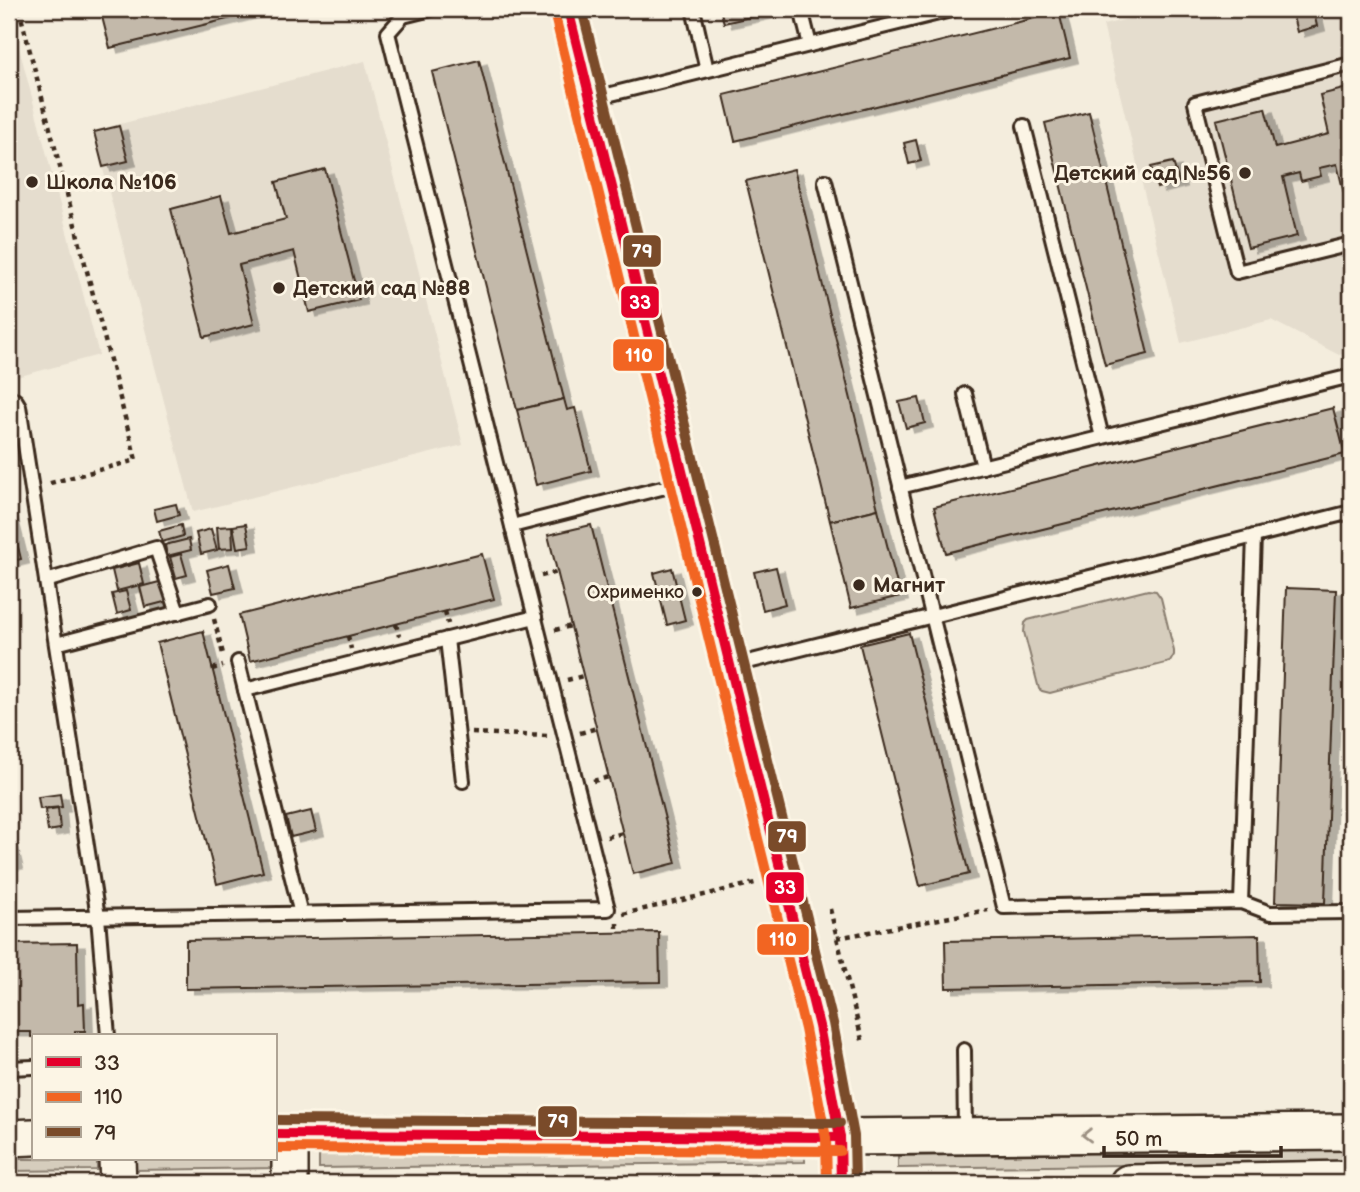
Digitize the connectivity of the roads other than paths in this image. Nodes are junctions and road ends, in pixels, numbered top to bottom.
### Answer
1 (431, 9) edge
2 (568, 9) edge
3 (693, 9) edge
4 (801, 9) edge
5 (955, 9) edge
6 (402, 12) edge
7 (810, 45) junction
8 (1351, 64) edge
9 (708, 70) junction
10 (591, 99) junction
11 (1024, 126) dead end
12 (825, 181) dead end
13 (1351, 244) edge
14 (1351, 376) edge
15 (965, 394) dead end
16 (9, 396) edge
17 (1102, 438) junction
18 (983, 467) junction
19 (686, 482) junction
20 (900, 487) junction
21 (1351, 512) edge
22 (512, 526) junction
23 (1254, 536) junction
24 (46, 581) junction
25 (210, 604) dead end
26 (178, 613) junction
27 (932, 616) junction
28 (534, 617) junction
29 (447, 639) junction
30 (56, 644) junction
31 (238, 662) dead end
32 (732, 666) junction
33 (245, 690) junction
34 (463, 781) dead end
35 (1241, 902) junction
36 (1351, 912) edge
37 (301, 914) junction
38 (98, 917) junction
39 (9, 918) edge
40 (108, 1034) edge
41 (964, 1050) dead end
42 (32, 1067) edge
43 (9, 1068) edge
44 (1351, 1132) edge
45 (282, 1134) edge
46 (965, 1136) junction
47 (32, 1137) edge
48 (840, 1137) junction
49 (9, 1138) edge
50 (117, 1160) edge
51 (1351, 1179) edge
52 (118, 1183) edge
53 (290, 1183) edge
54 (841, 1183) edge
55 (1128, 1183) edge

1 - 6 lane
2 - 10 street
3 - 9 lane
4 - 7 lane
5 - 7 lane
6 - 22 lane
7 - 9 lane
8 - 13 lane
9 - 10 lane
10 - 19 street
11 - 17 lane
12 - 20 lane
14 - 17 lane
15 - 18 lane
16 - 24 lane
17 - 18 lane
18 - 20 lane
19 - 22 lane
19 - 32 street
20 - 27 lane
21 - 23 lane
22 - 28 lane
23 - 27 lane
23 - 35 lane
24 - 26 lane
24 - 30 lane
25 - 26 lane
26 - 30 lane
27 - 32 lane
27 - 35 lane
28 - 29 lane
28 - 37 lane
29 - 33 lane
29 - 34 lane
30 - 38 lane
31 - 33 lane
32 - 48 street
33 - 37 lane
35 - 36 lane
37 - 38 lane
38 - 39 lane
38 - 40 lane
41 - 46 lane
42 - 43 lane
44 -> 46 main road
45 - 48 main road
45 - 53 main road
46 - 48 main road
47 - 49 main road
48 - 54 street
50 - 52 main road
51 - 55 main road

